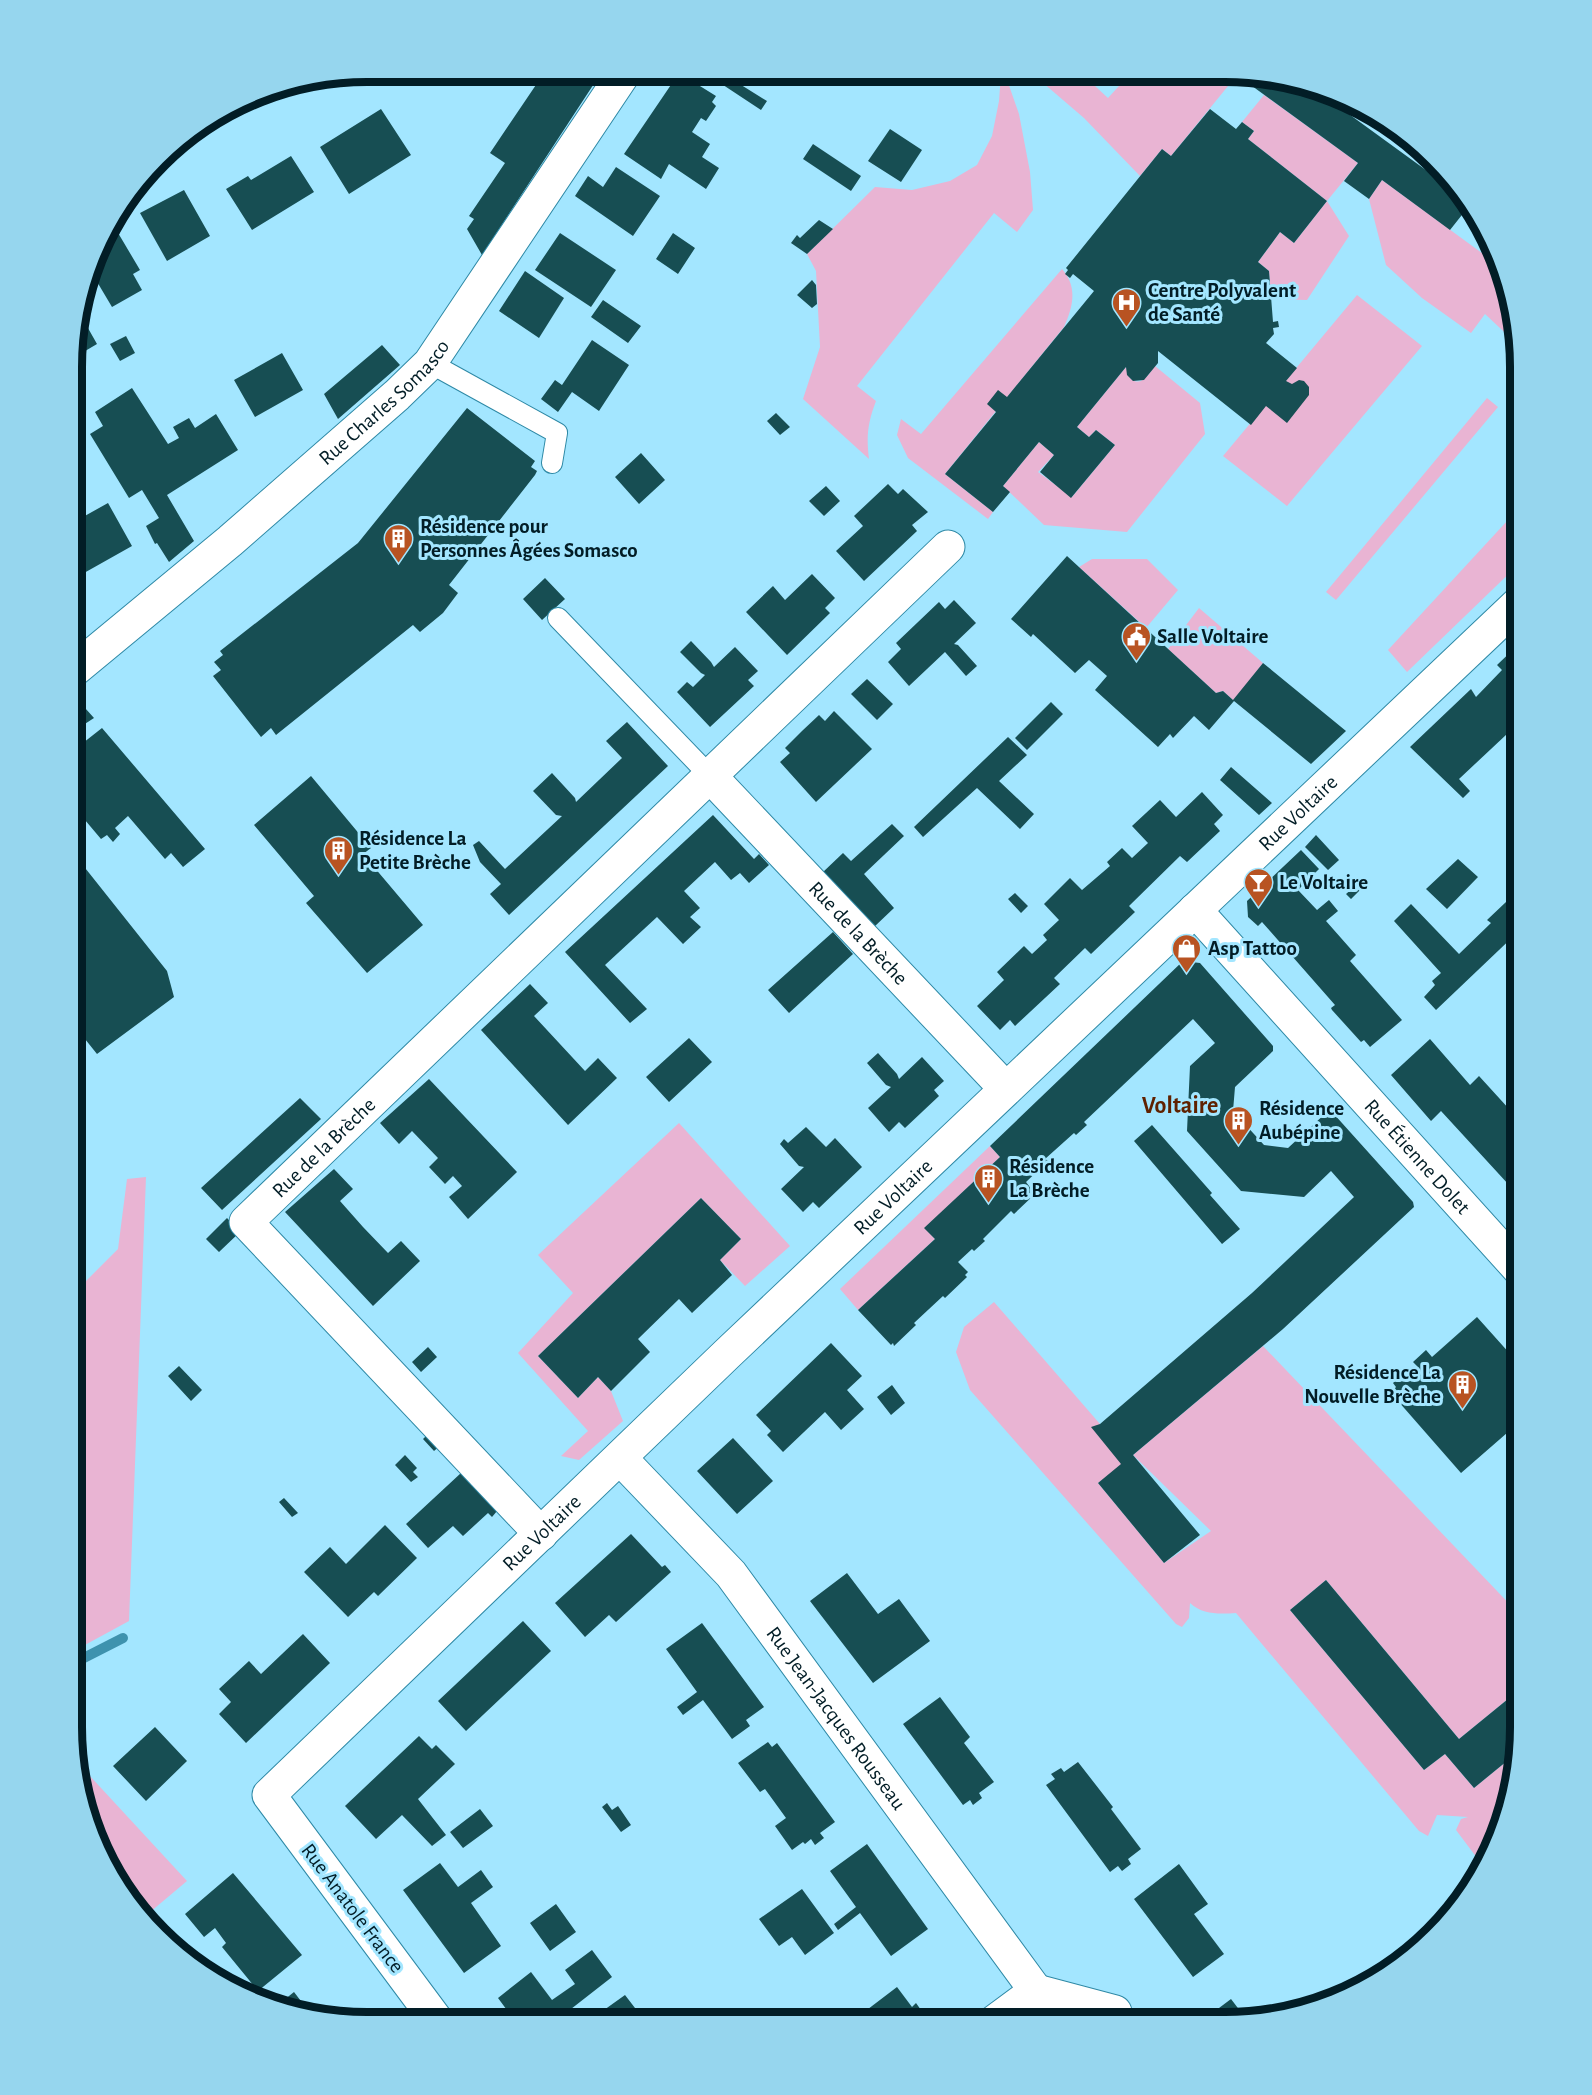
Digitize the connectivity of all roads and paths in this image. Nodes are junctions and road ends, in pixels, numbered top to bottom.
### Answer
1 (618, 82) edge
2 (430, 363) junction
3 (552, 463) dead end
4 (948, 547) dead end
5 (1510, 611) edge
6 (558, 618) dead end
7 (82, 663) edge
8 (710, 776) junction
9 (1195, 910) junction
10 (1006, 1089) junction
11 (1510, 1259) edge
12 (620, 1458) junction
13 (541, 1534) junction
14 (269, 1795) joint
15 (1036, 1991) junction
16 (430, 2012) edge
17 (1008, 2012) edge
18 (1115, 2012) dead end

1 - 2 street, Rue Charles Somasco
2 - 3 lane
2 - 7 street, Rue Charles Somasco
4 - 8 street, Rue de la Brèche
5 - 9 street, Rue Voltaire
6 - 8 lane
8 - 10 street, Rue de la Brèche
8 - 13 street, Rue de la Brèche
9 - 10 street, Rue Voltaire
9 - 11 street, Rue Étienne Dolet
10 - 12 street, Rue Voltaire
12 - 13 street, Rue Voltaire
12 - 15 street, Rue Jean-Jacques Rousseau
13 - 14 street, Rue Voltaire
14 - 16 street, Rue Anatole France
15 - 17 street
15 - 18 street

